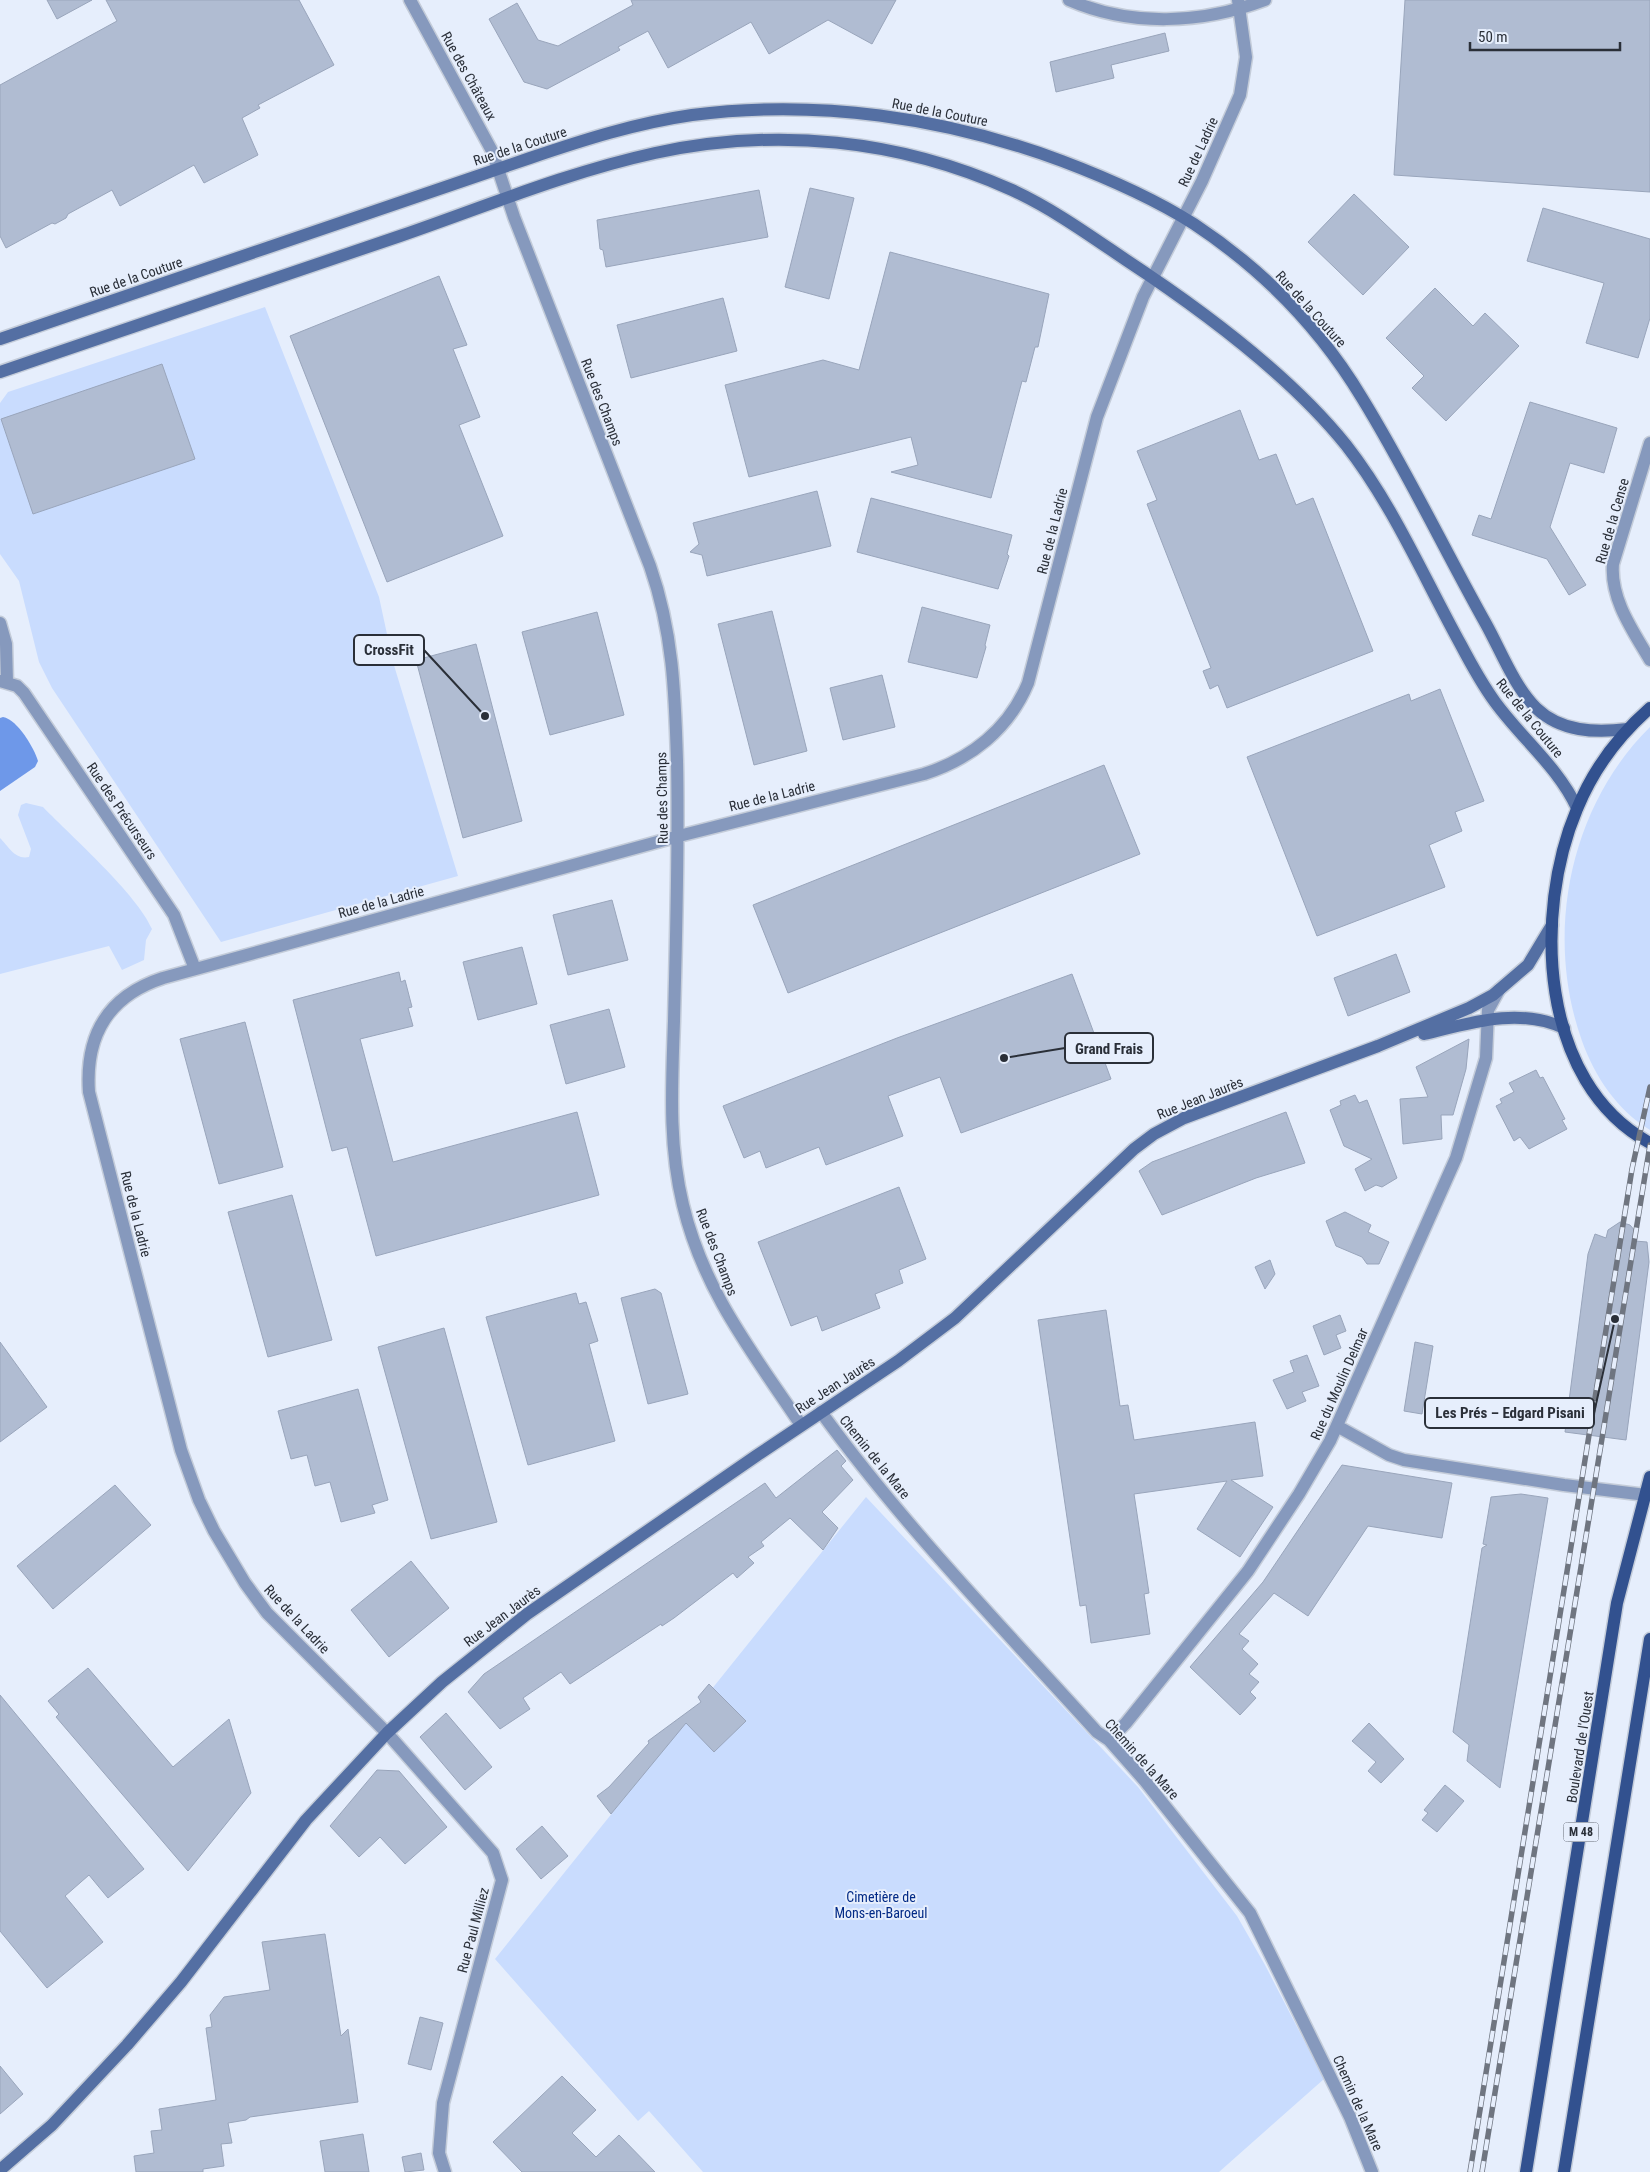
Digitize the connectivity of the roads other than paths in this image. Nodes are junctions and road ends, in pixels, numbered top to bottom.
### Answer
1 (410, 0) edge
2 (1069, 0) edge
3 (1265, 0) edge
4 (1239, 5) edge
5 (499, 168) junction
6 (507, 198) junction
7 (1183, 217) junction
8 (1152, 277) junction
9 (1143, 297) joint
10 (0, 339) edge
11 (0, 372) edge
12 (1650, 443) edge
13 (0, 623) edge
14 (1650, 660) edge
15 (4, 682) edge
16 (1650, 708) edge
17 (1628, 729) junction
18 (1577, 808) junction
19 (678, 836) junction
20 (1552, 925) junction
21 (195, 969) junction
22 (1499, 990) junction
23 (1487, 1020) junction
24 (1564, 1028) junction
25 (1378, 1046) junction
26 (1650, 1143) edge
27 (821, 1412) junction
28 (801, 1426) junction
29 (1337, 1426) junction
30 (1650, 1477) edge
31 (1646, 1495) junction
32 (1650, 1639) edge
33 (387, 1734) junction
34 (1109, 1740) junction
35 (0, 2170) edge
36 (445, 2172) edge
37 (1372, 2172) edge
38 (1526, 2172) edge
39 (1564, 2172) edge

1 - 5 street, Rue des Châteaux
2 - 4 street
3 - 4 street
4 - 7 street, Rue de Ladrie
5 - 6 street, Rue des Champs
5 - 7 street, Rue de la Couture
5 - 10 street, Rue de la Couture
6 - 8 street, Rue de la Couture
6 - 11 street, Rue de la Couture
6 - 19 street, Rue des Champs
7 - 8 street, Rue de Ladrie
7 - 17 street, Rue de la Couture
8 - 9 street, Rue de Ladrie
8 - 18 street, Rue de la Couture
9 - 19 street, Rue de la Ladrie
12 - 14 street, Rue de la Cense
13 - 15 street, Rue des Précurseurs
15 - 21 street, Rue des Précurseurs
16 - 17 main road
17 - 18 main road
18 - 20 main road
19 - 21 street, Rue de la Ladrie
19 - 28 street, Rue des Champs
20 - 22 street, Rue Jean Jaurès
20 - 24 main road
21 - 33 street, Rue de la Ladrie
22 - 23 street, Rue du Moulin Delmar
22 - 25 street, Rue Jean Jaurès
23 - 24 street, Rue Jean Jaurès
23 - 25 street, Rue Jean Jaurès
23 - 29 street, Rue du Moulin Delmar
24 - 26 main road
25 - 27 street, Rue Jean Jaurès
27 - 28 street, Rue Jean Jaurès
27 - 34 street, Chemin de la Mare
28 - 33 street, Rue Jean Jaurès
29 - 31 street
29 - 34 street, Rue du Moulin Delmar
30 - 31 main road, Boulevard de l'Ouest / M 48
31 - 38 main road, Boulevard de l'Ouest / M 48
32 - 39 main road, M 48
33 - 35 street, Rue Jean Jaurès
33 - 36 street, Rue Paul Milliez
34 - 37 street, Chemin de la Mare

